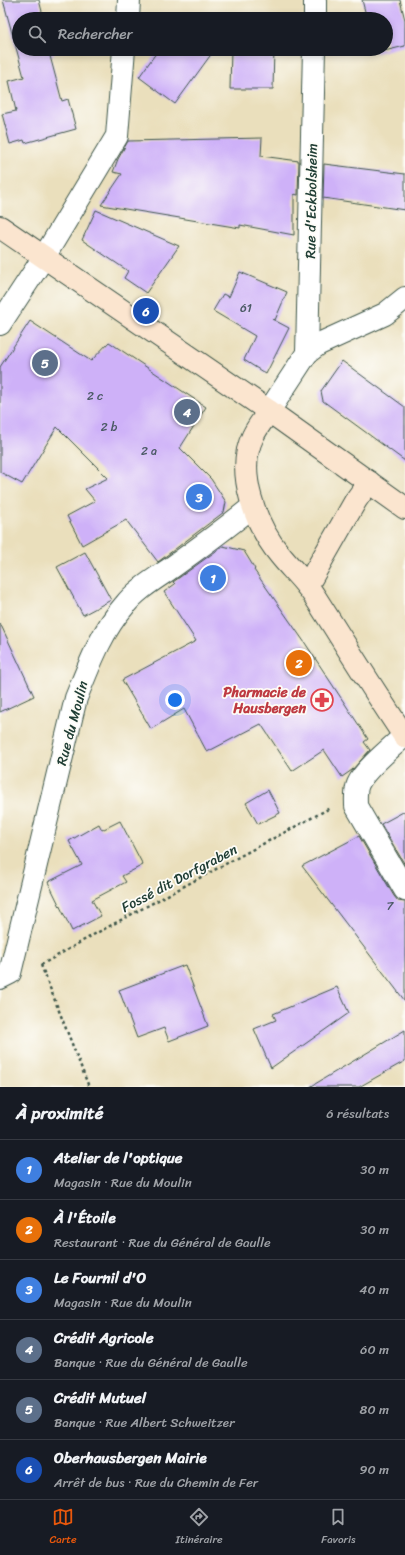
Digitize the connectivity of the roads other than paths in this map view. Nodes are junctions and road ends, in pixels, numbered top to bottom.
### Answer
1 (129, 0) edge
2 (316, 0) edge
3 (128, 12) edge
4 (315, 12) edge
5 (123, 56) edge
6 (314, 56) edge
7 (0, 227) edge
8 (44, 257) junction
9 (405, 298) edge
10 (0, 324) edge
11 (307, 352) junction
12 (270, 411) junction
13 (369, 482) junction
14 (252, 507) junction
15 (405, 508) edge
16 (307, 586) junction
17 (404, 737) edge
18 (405, 890) edge
19 (0, 978) edge

1 - 3 street
2 - 4 street
5 - 8 street
6 - 11 street, Rue d'Eckbolsheim
7 - 8 main road
8 - 10 street
8 - 12 main road
9 - 11 street
11 - 12 street
12 - 13 main road
12 - 14 main road
13 - 15 main road
13 - 16 main road
14 - 16 main road
14 - 19 street, Rue du Moulin
16 - 17 main road
17 - 18 street

